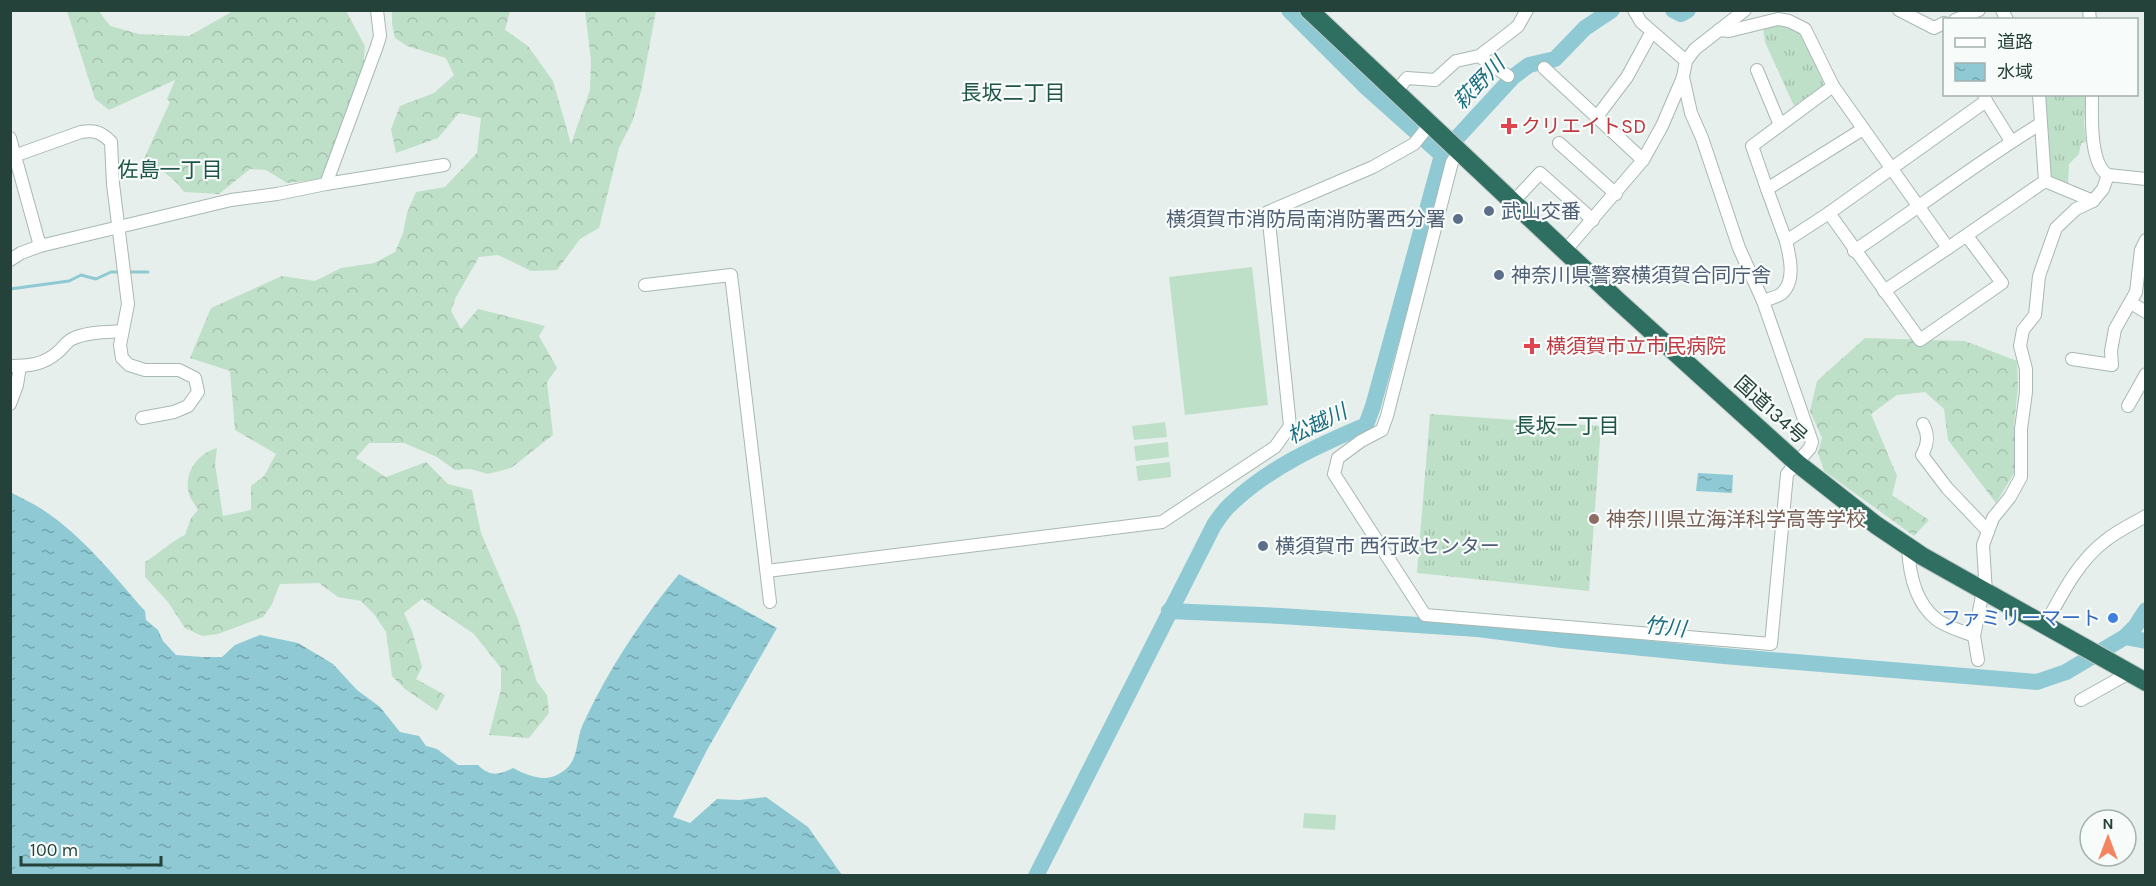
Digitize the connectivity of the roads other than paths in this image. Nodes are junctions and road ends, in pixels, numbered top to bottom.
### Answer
1 (377, 10) edge
2 (1309, 10) edge
3 (1527, 10) edge
4 (1634, 10) edge
5 (1745, 10) edge
6 (1899, 10) edge
7 (1979, 10) edge
8 (1957, 18) edge
9 (1943, 24) edge
10 (1719, 30) junction
11 (1652, 33) junction
12 (1479, 56) junction
13 (1686, 61) junction
14 (1544, 68) dead end
15 (1757, 70) dead end
16 (1508, 76) dead end
17 (1683, 77) junction
18 (1833, 86) junction
19 (1396, 92) junction
20 (2039, 96) edge
21 (2092, 96) edge
22 (1985, 98) edge
23 (1596, 118) junction
24 (2040, 123) junction
25 (1430, 124) junction
26 (1780, 125) junction
27 (1863, 129) junction
28 (10, 138) edge
29 (2011, 141) junction
30 (1559, 143) dead end
31 (1454, 146) junction
32 (14, 156) junction
33 (1643, 160) junction
34 (444, 165) dead end
35 (1892, 169) junction
36 (2108, 175) junction
37 (2145, 179) edge
38 (2045, 181) junction
39 (326, 184) junction
40 (1767, 189) junction
41 (1616, 194) junction
42 (2093, 201) junction
43 (1513, 202) junction
44 (1919, 208) junction
45 (1829, 213) junction
46 (1593, 220) junction
47 (118, 228) junction
48 (1967, 236) junction
49 (2145, 240) edge
50 (1786, 241) junction
51 (40, 246) junction
52 (1948, 248) junction
53 (1565, 251) junction
54 (1854, 251) junction
55 (10, 260) edge
56 (645, 285) dead end
57 (1884, 291) junction
58 (1762, 301) junction
59 (2130, 303) junction
60 (2145, 312) edge
61 (122, 331) junction
62 (2072, 359) dead end
63 (15, 366) edge
64 (2145, 374) edge
65 (10, 404) edge
66 (2128, 406) dead end
67 (142, 418) dead end
68 (1923, 424) dead end
69 (1797, 463) junction
70 (2145, 516) edge
71 (1988, 531) junction
72 (1908, 547) junction
73 (767, 571) junction
74 (1984, 592) junction
75 (770, 602) dead end
76 (2045, 625) junction
77 (1974, 636) junction
78 (1978, 660) dead end
79 (2129, 673) junction
80 (2145, 682) edge
81 (2081, 700) dead end

1 - 39 street
2 - 19 highway, 国道134号
3 - 12 street
4 - 11 street
5 - 10 street
6 - 9 street
7 - 8 street
10 - 13 street
10 - 18 street
11 - 13 street
11 - 23 street
12 - 16 street
12 - 19 street
13 - 17 street
14 - 23 street
15 - 26 street
17 - 33 street
17 - 58 street
18 - 26 street
18 - 27 street
19 - 25 highway, 国道134号
20 - 24 street
21 - 36 street
22 - 29 street
22 - 35 street
23 - 33 street
24 - 29 street
24 - 38 street
25 - 31 highway, 国道134号
25 - 73 street
26 - 40 street
27 - 35 street
27 - 40 street
28 - 32 street
29 - 44 street
30 - 41 street
31 - 43 highway, 国道134号
31 - 69 street
32 - 47 street
32 - 51 street
33 - 41 street
34 - 39 street
35 - 44 street
35 - 45 street
36 - 37 street
36 - 42 street
38 - 42 street
38 - 48 street
39 - 47 street
40 - 50 street
41 - 46 street
42 - 71 street
43 - 46 street
43 - 53 highway, 国道134号
44 - 52 street
44 - 54 street
45 - 50 street
45 - 54 street
46 - 53 street
47 - 51 street
47 - 61 street
48 - 52 street
48 - 57 street
49 - 59 street
50 - 58 street
51 - 55 street
52 - 57 street
53 - 69 highway, 国道134号
54 - 57 street
56 - 73 street
58 - 69 street
59 - 60 street
59 - 62 street
61 - 63 street
61 - 67 street
63 - 65 street
64 - 66 street
68 - 71 street
69 - 72 highway, 国道134号
70 - 76 street
71 - 74 street
72 - 74 highway, 国道134号
72 - 77 street
73 - 75 street
74 - 76 highway, 国道134号
74 - 77 street
76 - 79 highway, 国道134号
77 - 78 street
79 - 80 highway, 国道134号
79 - 81 street

